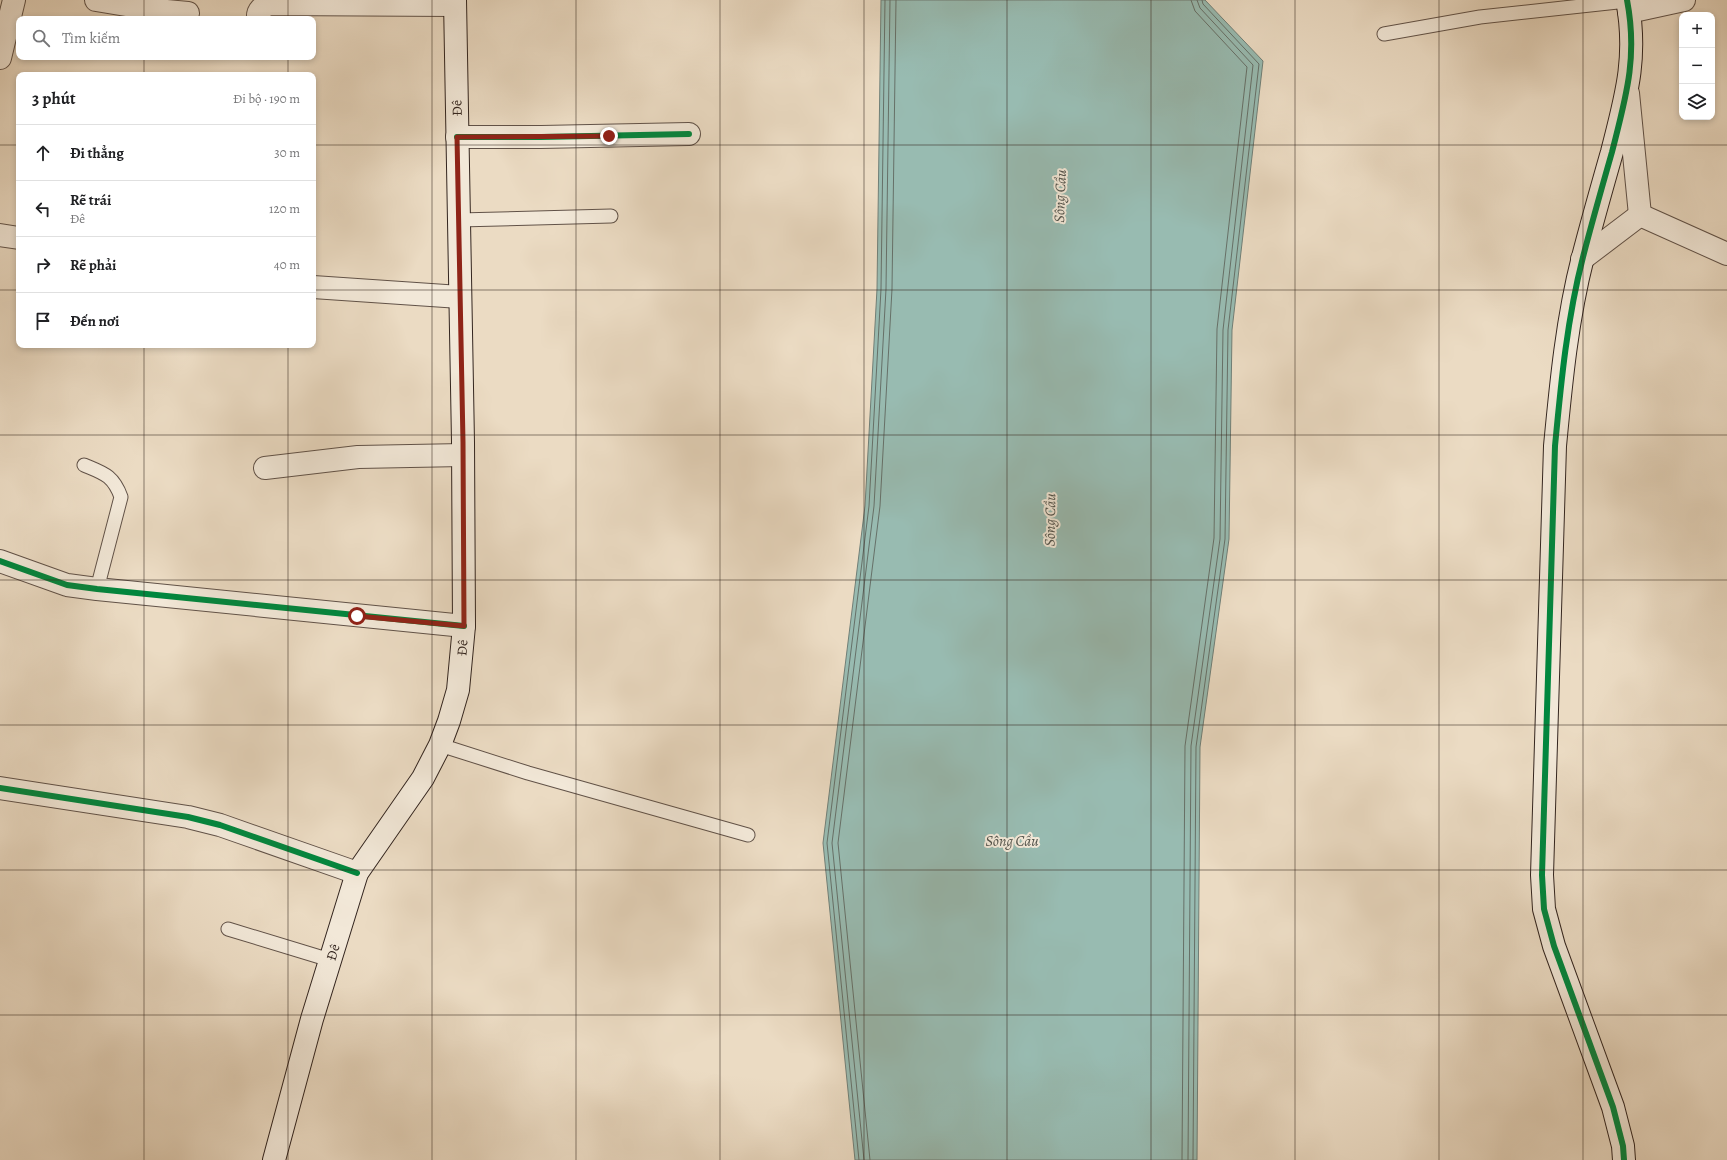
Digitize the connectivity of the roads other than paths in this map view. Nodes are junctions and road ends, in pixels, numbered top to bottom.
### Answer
1 (14, 0) edge
2 (96, 0) edge
3 (1684, 0) edge
4 (455, 2) edge
5 (1628, 5) edge
6 (188, 13) dead end
7 (258, 16) edge
8 (1384, 34) dead end
9 (0, 58) edge
10 (1628, 91) junction
11 (689, 134) dead end
12 (457, 137) junction
13 (1640, 215) junction
14 (611, 216) dead end
15 (459, 220) junction
16 (0, 235) edge
17 (16, 238) edge
18 (1727, 254) edge
19 (1582, 258) junction
20 (316, 287) edge
21 (460, 297) junction
22 (463, 455) junction
23 (84, 464) dead end
24 (265, 468) dead end
25 (0, 561) edge
26 (97, 589) junction
27 (464, 626) junction
28 (440, 745) junction
29 (0, 788) edge
30 (748, 835) dead end
31 (357, 873) junction
32 (228, 929) dead end
33 (330, 960) junction
34 (274, 1160) edge
35 (1624, 1160) edge

1 - 9 street
2 - 6 street
3 - 5 street
4 - 7 street
4 - 12 street, Đê
5 - 8 lane
5 - 10 street
10 - 13 street
10 - 19 street
11 - 12 street
12 - 15 street, Đê
13 - 18 street
13 - 19 street
14 - 15 lane
15 - 21 street, Đê
16 - 17 street
19 - 35 street
20 - 21 street
21 - 22 street, Đê
22 - 24 street
22 - 27 street, Đê
23 - 26 lane
25 - 26 street
26 - 27 street
27 - 28 street, Đê
28 - 30 lane
28 - 31 street, Đê
29 - 31 street
31 - 33 street, Đê
32 - 33 lane
33 - 34 street, Đê

